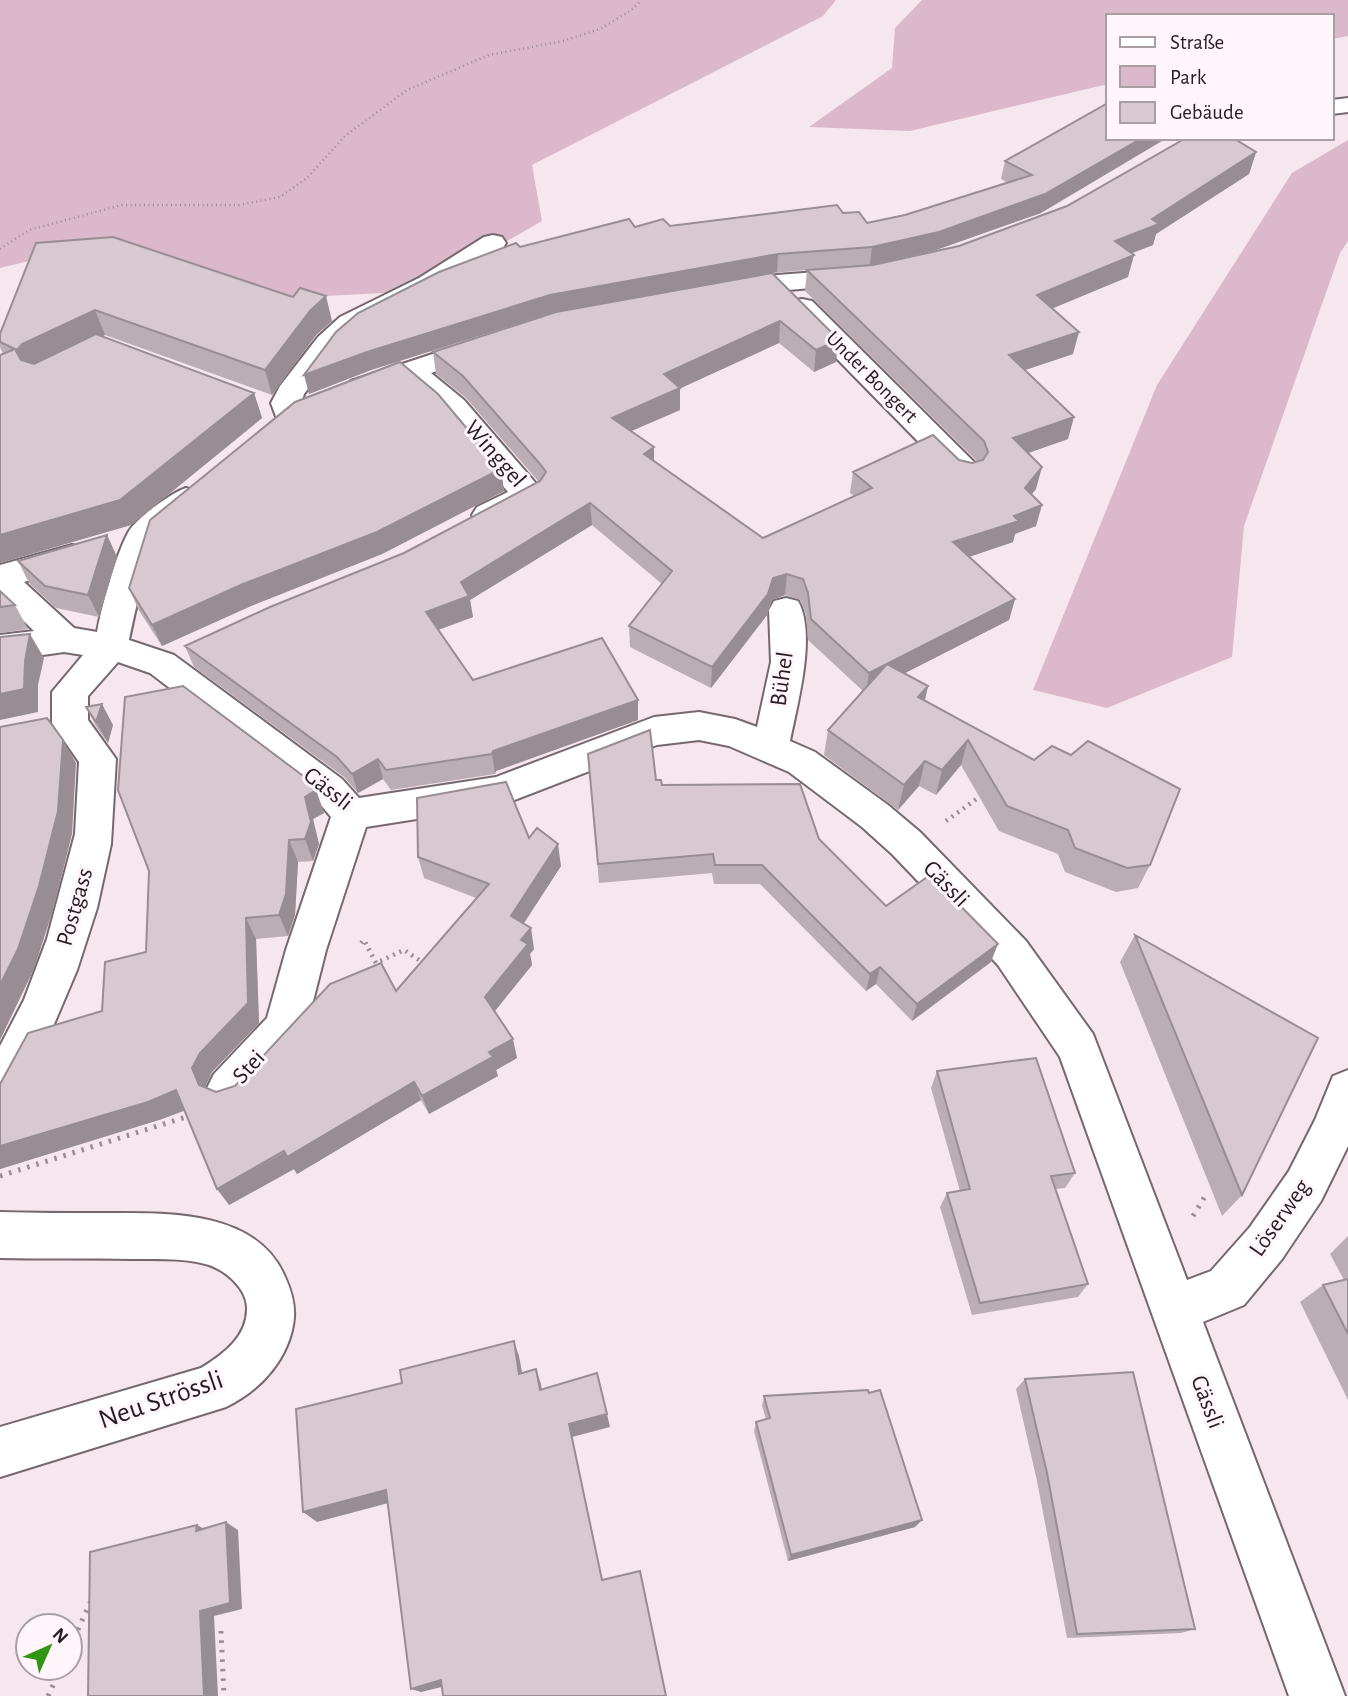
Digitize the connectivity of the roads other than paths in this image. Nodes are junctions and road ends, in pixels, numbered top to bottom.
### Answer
1 (493, 243) dead end
2 (882, 273) edge
3 (778, 283) junction
4 (703, 296) edge
5 (513, 337) edge
6 (409, 370) junction
7 (254, 401) dead end
8 (302, 412) junction
9 (965, 472) edge
10 (203, 484) edge
11 (468, 526) edge
12 (143, 536) junction
13 (0, 578) edge
14 (786, 610) dead end
15 (64, 639) junction
16 (111, 647) junction
17 (0, 648) edge
18 (771, 746) junction
19 (351, 814) junction
20 (0, 1087) edge
21 (229, 1088) edge
22 (1348, 1090) edge
23 (0, 1235) edge
24 (1173, 1310) junction
25 (0, 1452) edge
26 (1317, 1696) edge

1 - 8 street
2 - 3 street
3 - 4 street
3 - 9 street, Under Bongert
5 - 6 street
6 - 8 street
6 - 11 street, Winggel
7 - 8 street
10 - 12 street
12 - 13 street
12 - 16 street
13 - 15 street
14 - 18 street, Bühel
15 - 16 street, Gässli
15 - 17 street, Gässli
16 - 19 street, Gässli
16 - 20 street, Postgass
18 - 19 street, Gässli
18 - 24 street, Gässli
19 - 21 street, Stei
22 - 24 street, Löserweg
23 - 25 street, Neu Strössli
24 - 26 street, Gässli

